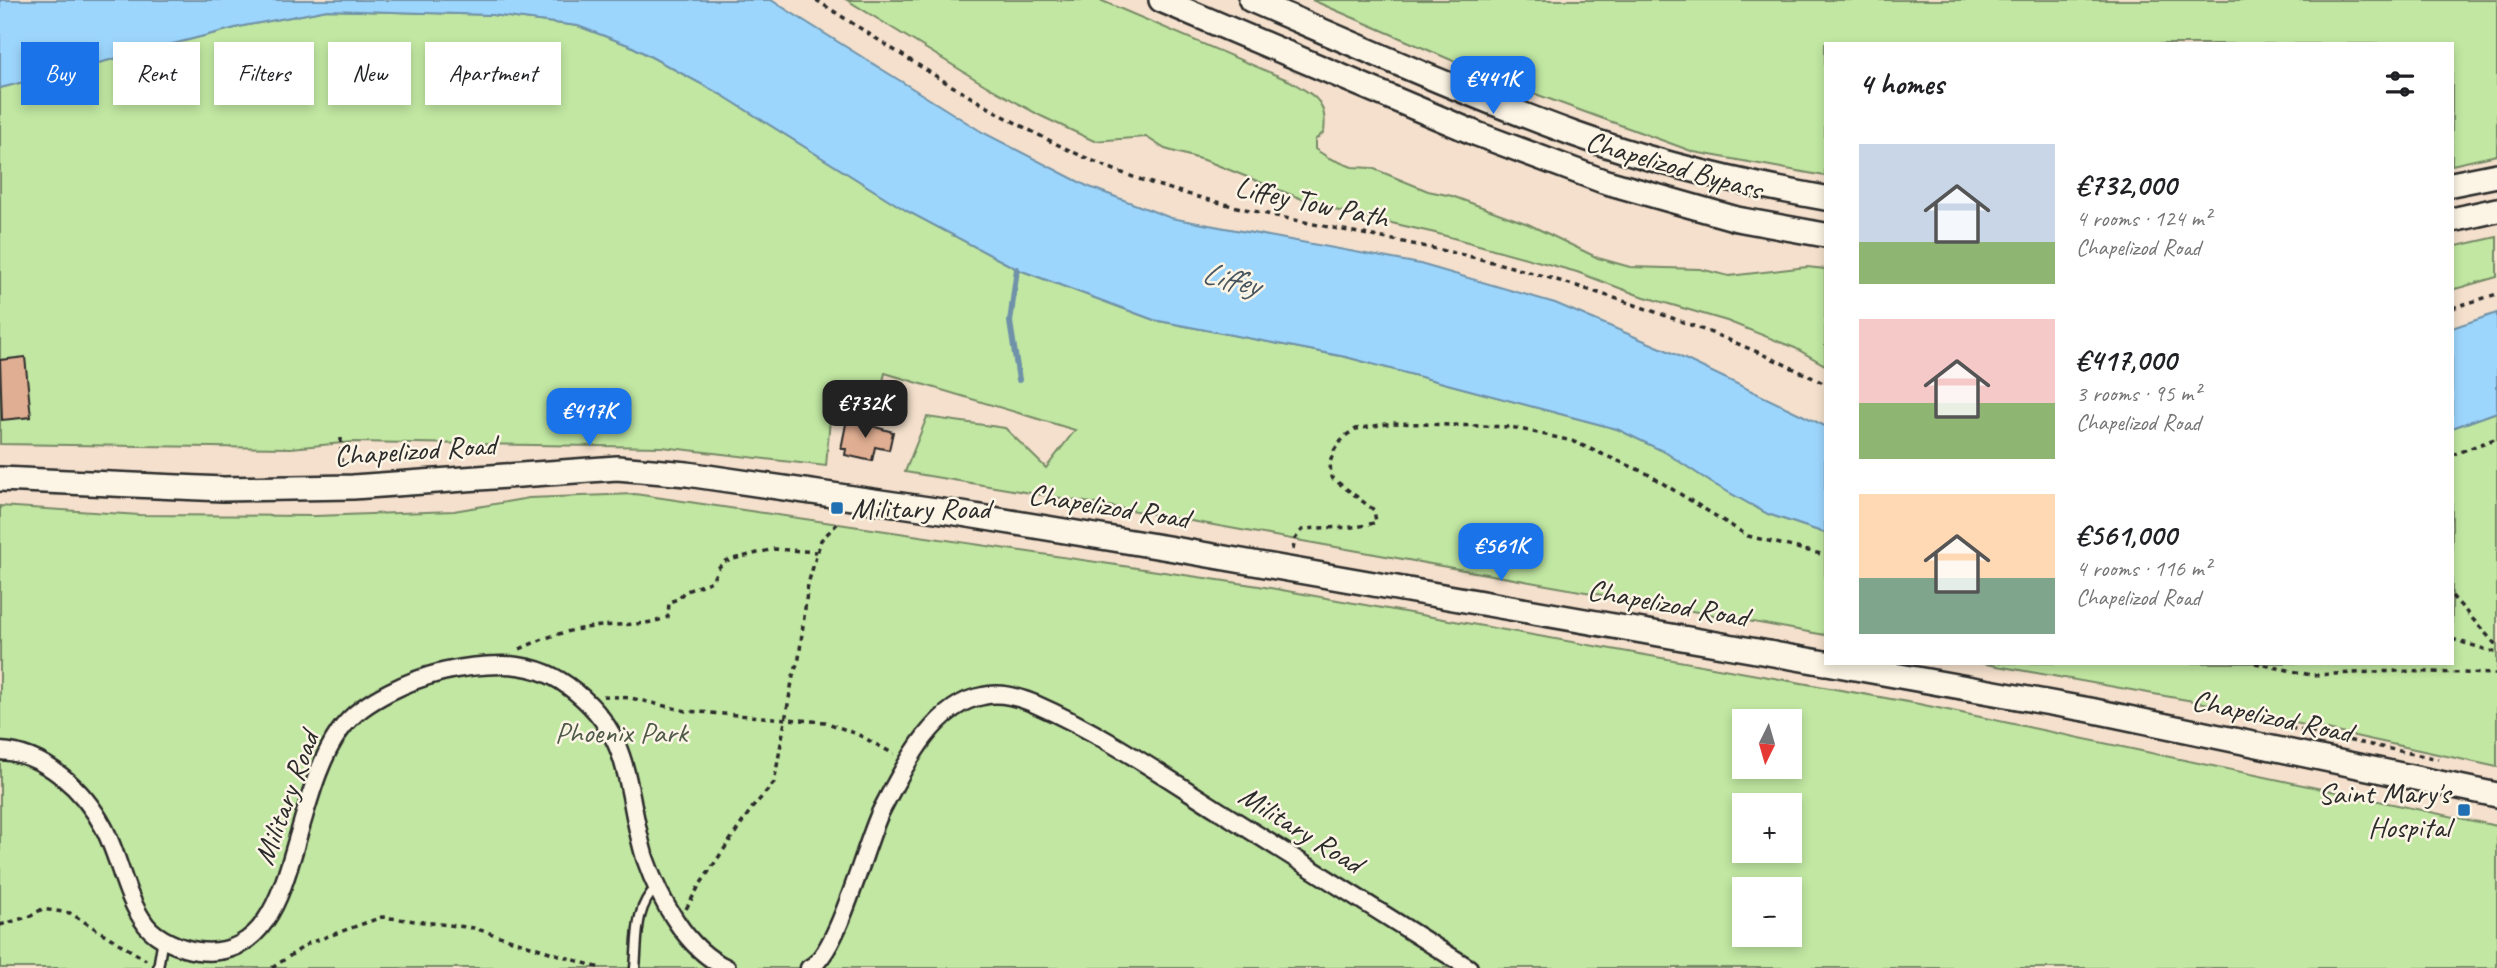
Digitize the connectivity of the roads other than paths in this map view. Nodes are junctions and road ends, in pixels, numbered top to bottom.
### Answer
1 (1161, 0) edge
2 (1251, 0) edge
3 (2497, 174) edge
4 (2454, 184) edge
5 (1824, 198) edge
6 (2497, 210) edge
7 (2454, 219) edge
8 (1824, 235) edge
9 (0, 479) edge
10 (1824, 663) edge
11 (1837, 665) edge
12 (0, 751) edge
13 (2497, 795) edge
14 (656, 888) junction
15 (163, 938) junction
16 (158, 968) edge
17 (635, 968) edge
18 (727, 968) edge
19 (809, 968) edge
20 (1469, 968) edge

1 - 8 main road, Chapelizod Bypass
2 - 5 main road, Chapelizod Bypass
3 - 4 main road
6 - 7 main road
9 - 10 main road, Chapelizod Road
11 - 13 main road, Chapelizod Road
12 - 15 street, Military Road
14 - 15 street, Military Road
14 - 17 lane
14 - 18 street, Military Road
15 - 16 lane
19 - 20 street, Military Road

